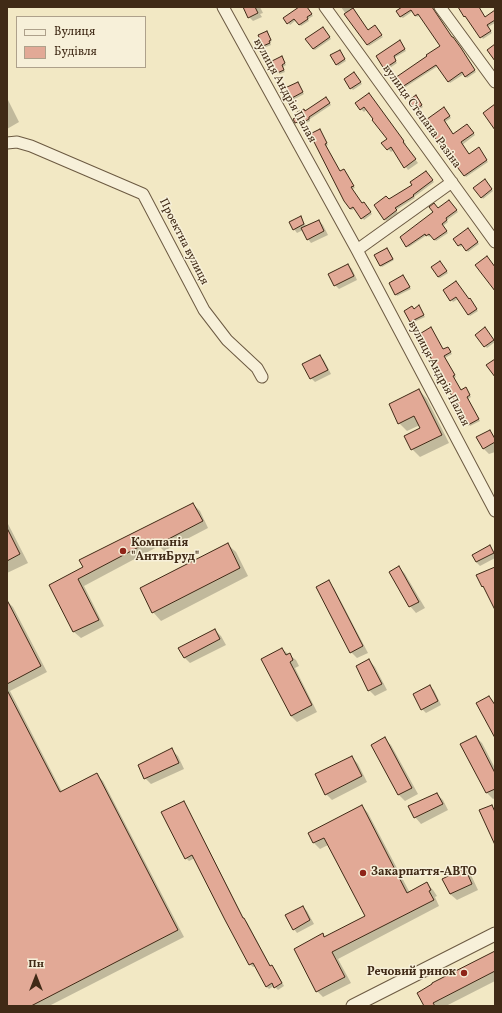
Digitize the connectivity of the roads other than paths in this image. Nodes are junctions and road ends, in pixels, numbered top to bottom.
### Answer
1 (223, 7) edge
2 (325, 7) edge
3 (440, 7) edge
4 (495, 82) edge
5 (7, 143) edge
6 (452, 182) junction
7 (495, 242) edge
8 (357, 250) junction
9 (262, 377) dead end
10 (495, 511) edge
11 (495, 934) edge
12 (353, 1006) edge

1 - 8 street, вулиця Андрія Палая
2 - 6 street, вулиця Степана Разіна
3 - 4 street
5 - 9 street, Проектна вулиця
6 - 7 street, вулиця Степана Разіна
6 - 8 street
8 - 10 street, вулиця Андрія Палая
11 - 12 street

